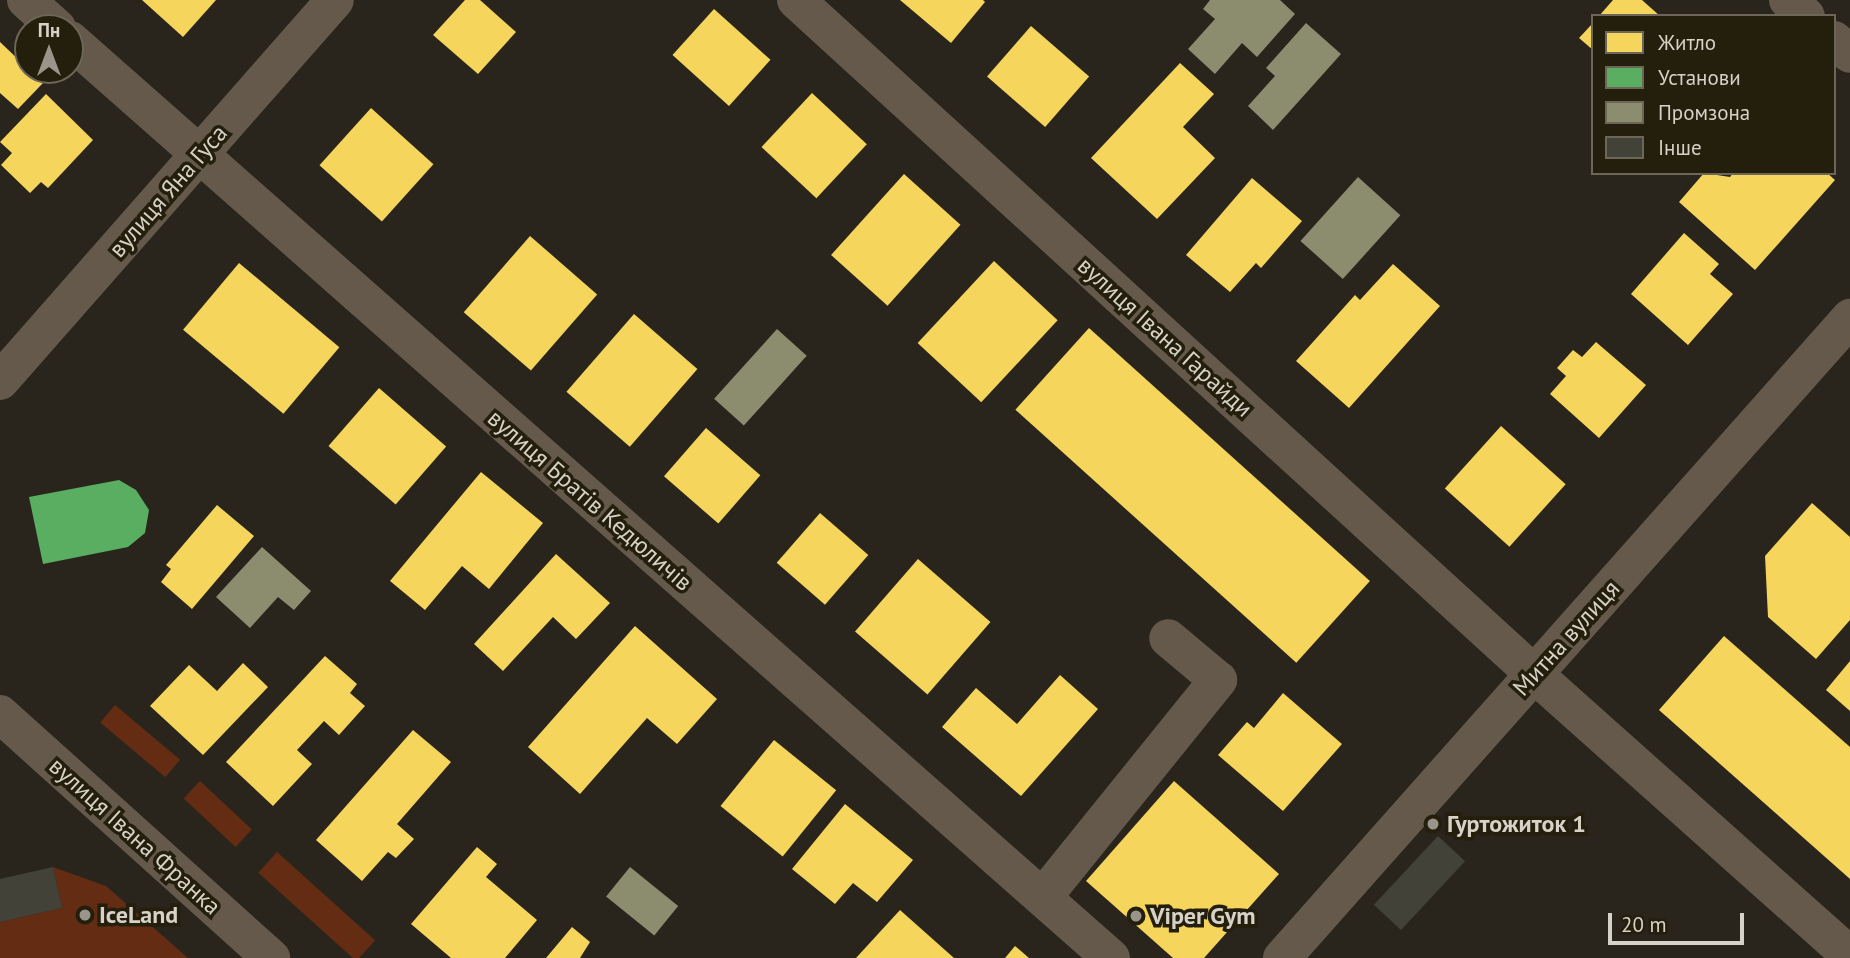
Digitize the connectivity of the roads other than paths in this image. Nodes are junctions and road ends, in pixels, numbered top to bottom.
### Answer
1 (26, 0) edge
2 (335, 0) edge
3 (796, 0) edge
4 (1788, 0) edge
5 (42, 14) edge
6 (1804, 14) edge
7 (1836, 42) edge
8 (84, 53) edge
9 (1850, 54) edge
10 (198, 157) junction
11 (1850, 318) edge
12 (0, 381) edge
13 (1168, 638) dead end
14 (1534, 674) junction
15 (0, 714) edge
16 (1042, 897) junction
17 (1850, 956) edge
18 (271, 958) edge
19 (1111, 958) edge
20 (1282, 958) edge

1 - 5 street
2 - 10 street, вулиця Яна Гуса
3 - 14 street, вулиця Івана Гарайди
4 - 6 street
7 - 9 street
8 - 10 street, вулиця Братів Кедюличів
10 - 12 street, вулиця Яна Гуса
10 - 16 street, вулиця Братів Кедюличів
11 - 14 street, Митна вулиця
13 - 16 street
14 - 17 street, вулиця Івана Гарайди
14 - 20 street, Митна вулиця
15 - 18 street, вулиця Івана Франка
16 - 19 street, вулиця Братів Кедюличів

